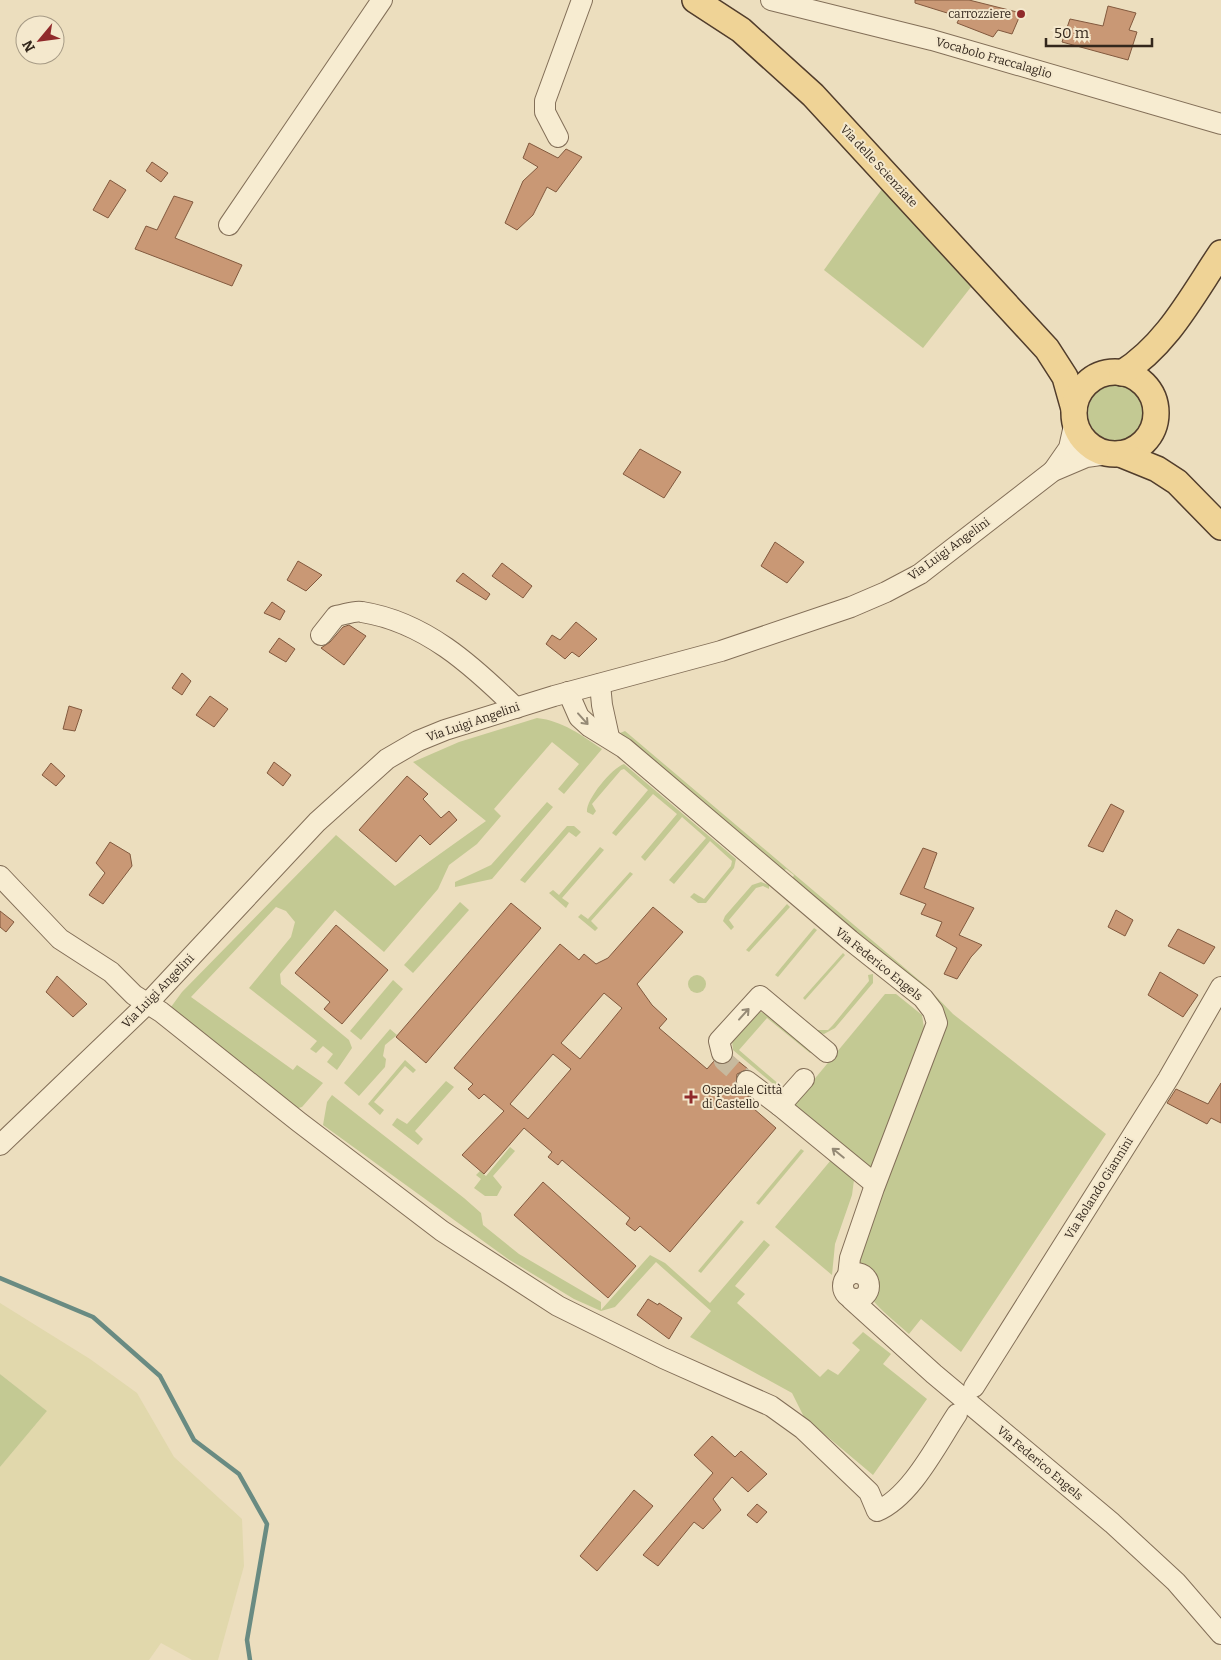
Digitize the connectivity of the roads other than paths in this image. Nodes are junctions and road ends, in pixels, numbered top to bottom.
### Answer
1 (382, 0) edge
2 (582, 0) edge
3 (695, 0) edge
4 (771, 0) edge
5 (1219, 125) edge
6 (558, 137) dead end
7 (229, 225) dead end
8 (1221, 253) edge
9 (1160, 343) junction
10 (1046, 349) junction
11 (1114, 373) junction
12 (1151, 394) junction
13 (1074, 415) junction
14 (1155, 421) junction
15 (1114, 454) junction
16 (1053, 471) junction
17 (1177, 482) junction
18 (1221, 527) edge
19 (321, 635) dead end
20 (600, 684) junction
21 (568, 692) junction
22 (516, 708) junction
23 (609, 737) junction
24 (0, 876) edge
25 (1221, 987) edge
26 (147, 1004) junction
27 (827, 1052) dead end
28 (722, 1053) dead end
29 (804, 1079) dead end
30 (747, 1081) tunnel mouth
31 (780, 1106) junction
32 (0, 1145) edge
33 (876, 1184) junction
34 (974, 1387) dead end
35 (957, 1414) dead end
36 (1221, 1634) edge

1 - 7 street
2 - 6 street
3 - 10 main road, Via delle Scienziate
4 - 5 street, Vocabolo Fraccalaglio
8 - 9 main road
9 - 11 main road
9 - 12 main road
10 - 11 main road, Via delle Scienziate
10 - 13 main road, Via delle Scienziate
11 - 12 main road
11 - 13 main road
12 - 14 main road
13 - 15 main road
13 - 16 street, Via Luigi Angelini
14 - 15 main road
14 - 17 main road
15 - 16 street, Via Luigi Angelini
15 - 17 main road
16 - 20 street, Via Luigi Angelini
17 - 18 main road
19 - 22 street
20 - 21 street, Via Luigi Angelini
20 - 23 street
21 - 22 street, Via Luigi Angelini
21 -> 23 street, Via Federico Engels
22 - 26 street, Via Luigi Angelini
23 - 33 street, Via Federico Engels
24 - 26 street
25 - 34 street, Via Rolando Giannini
26 - 32 street, Via Luigi Angelini
26 - 35 street
28 -> 27 street
29 - 31 street
30 - 31 street
33 -> 31 street
33 - 36 street, Via Federico Engels

